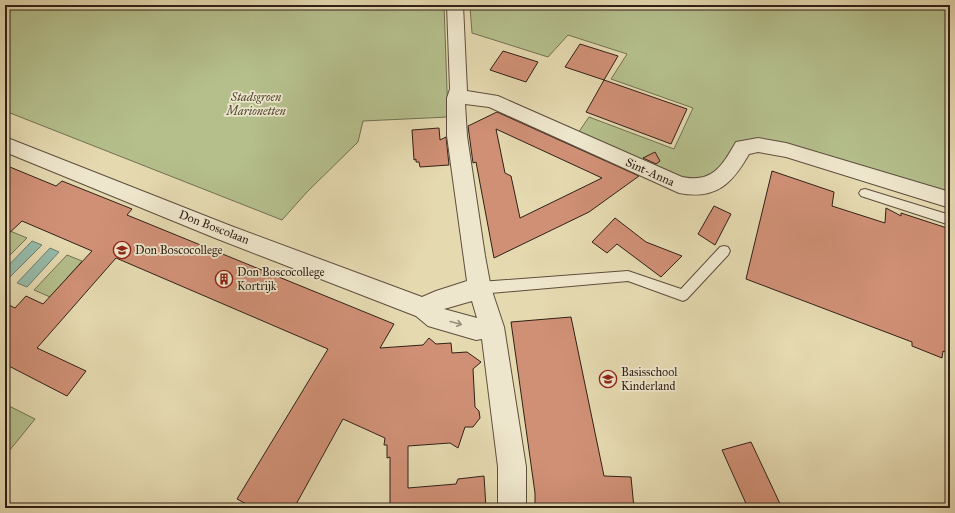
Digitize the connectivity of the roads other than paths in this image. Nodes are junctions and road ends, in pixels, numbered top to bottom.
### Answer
1 (455, 5) edge
2 (456, 98) junction
3 (5, 144) edge
4 (865, 193) dead end
5 (950, 200) edge
6 (950, 220) edge
7 (724, 251) dead end
8 (480, 288) junction
9 (424, 308) junction
10 (492, 327) junction
11 (512, 508) edge

1 - 2 street
2 - 5 street, Sint-Anna
2 - 8 street
3 - 9 street, Don Boscolaan
4 - 6 lane
7 - 8 lane
8 - 9 street
8 - 10 street
9 -> 10 street, Don Boscolaan
10 - 11 street

